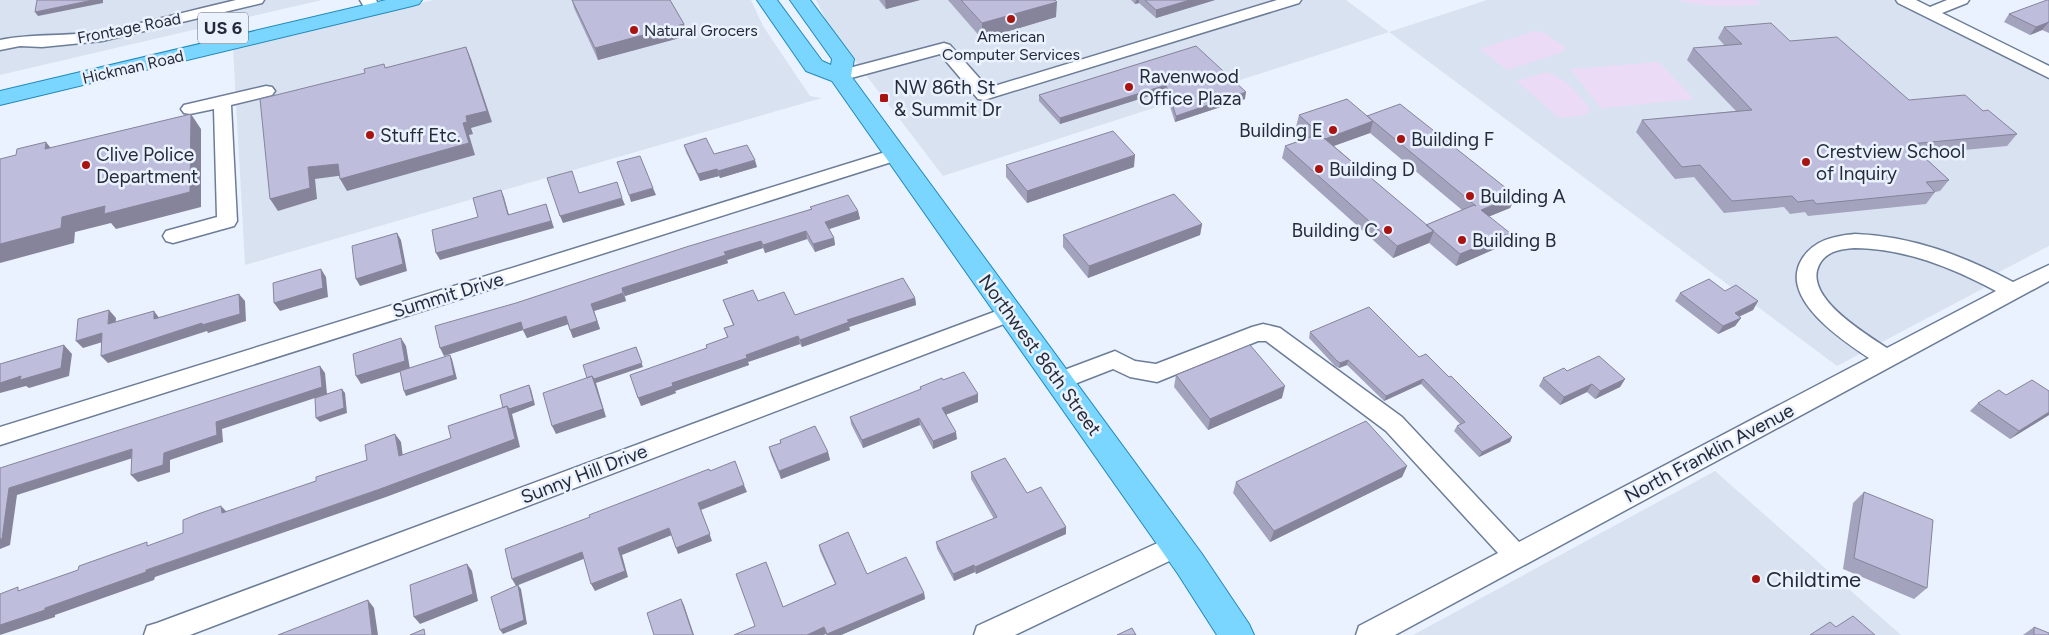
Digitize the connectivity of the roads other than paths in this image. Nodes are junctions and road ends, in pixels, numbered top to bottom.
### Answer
1 (256, 0) edge
2 (342, 0) edge
3 (412, 0) edge
4 (768, 0) edge
5 (800, 0) edge
6 (1293, 0) edge
7 (1904, 0) edge
8 (1961, 0) edge
9 (371, 5) edge
10 (1929, 13) junction
11 (0, 45) edge
12 (2049, 73) edge
13 (840, 76) junction
14 (0, 80) edge
15 (266, 91) dead end
16 (0, 98) edge
17 (222, 102) junction
18 (190, 109) dead end
19 (895, 155) junction
20 (173, 236) dead end
21 (2049, 272) edge
22 (2012, 291) junction
23 (1010, 314) junction
24 (1886, 359) junction
25 (1059, 381) junction
26 (0, 436) edge
27 (1177, 545) junction
28 (1516, 556) junction
29 (157, 635) edge
30 (987, 635) edge
31 (1237, 635) edge
32 (1369, 635) edge

1 - 11 street, Frontage Road
2 - 14 main road, Hickman Road / US 6
3 - 9 main road, Hickman Road / US 6
4 - 13 main road
5 - 13 main road
6 - 13 street
7 - 10 street
8 - 10 street
9 - 16 main road, Hickman Road / US 6
10 - 12 street
13 - 19 main road, Northwest 86th Street
15 - 17 street
17 - 18 street
17 - 20 street
19 - 23 main road, Northwest 86th Street
19 - 26 street, Summit Drive
21 - 22 street, North Franklin Avenue
22 - 24 street, North Franklin Avenue
22 - 24 street
23 - 25 main road, Northwest 86th Street
23 - 29 street, Sunny Hill Drive
24 - 28 street, North Franklin Avenue
25 - 27 main road, Northwest 86th Street
25 - 28 street
27 - 30 street
27 - 31 main road, Northwest 86th Street
28 - 32 street, North Franklin Avenue

